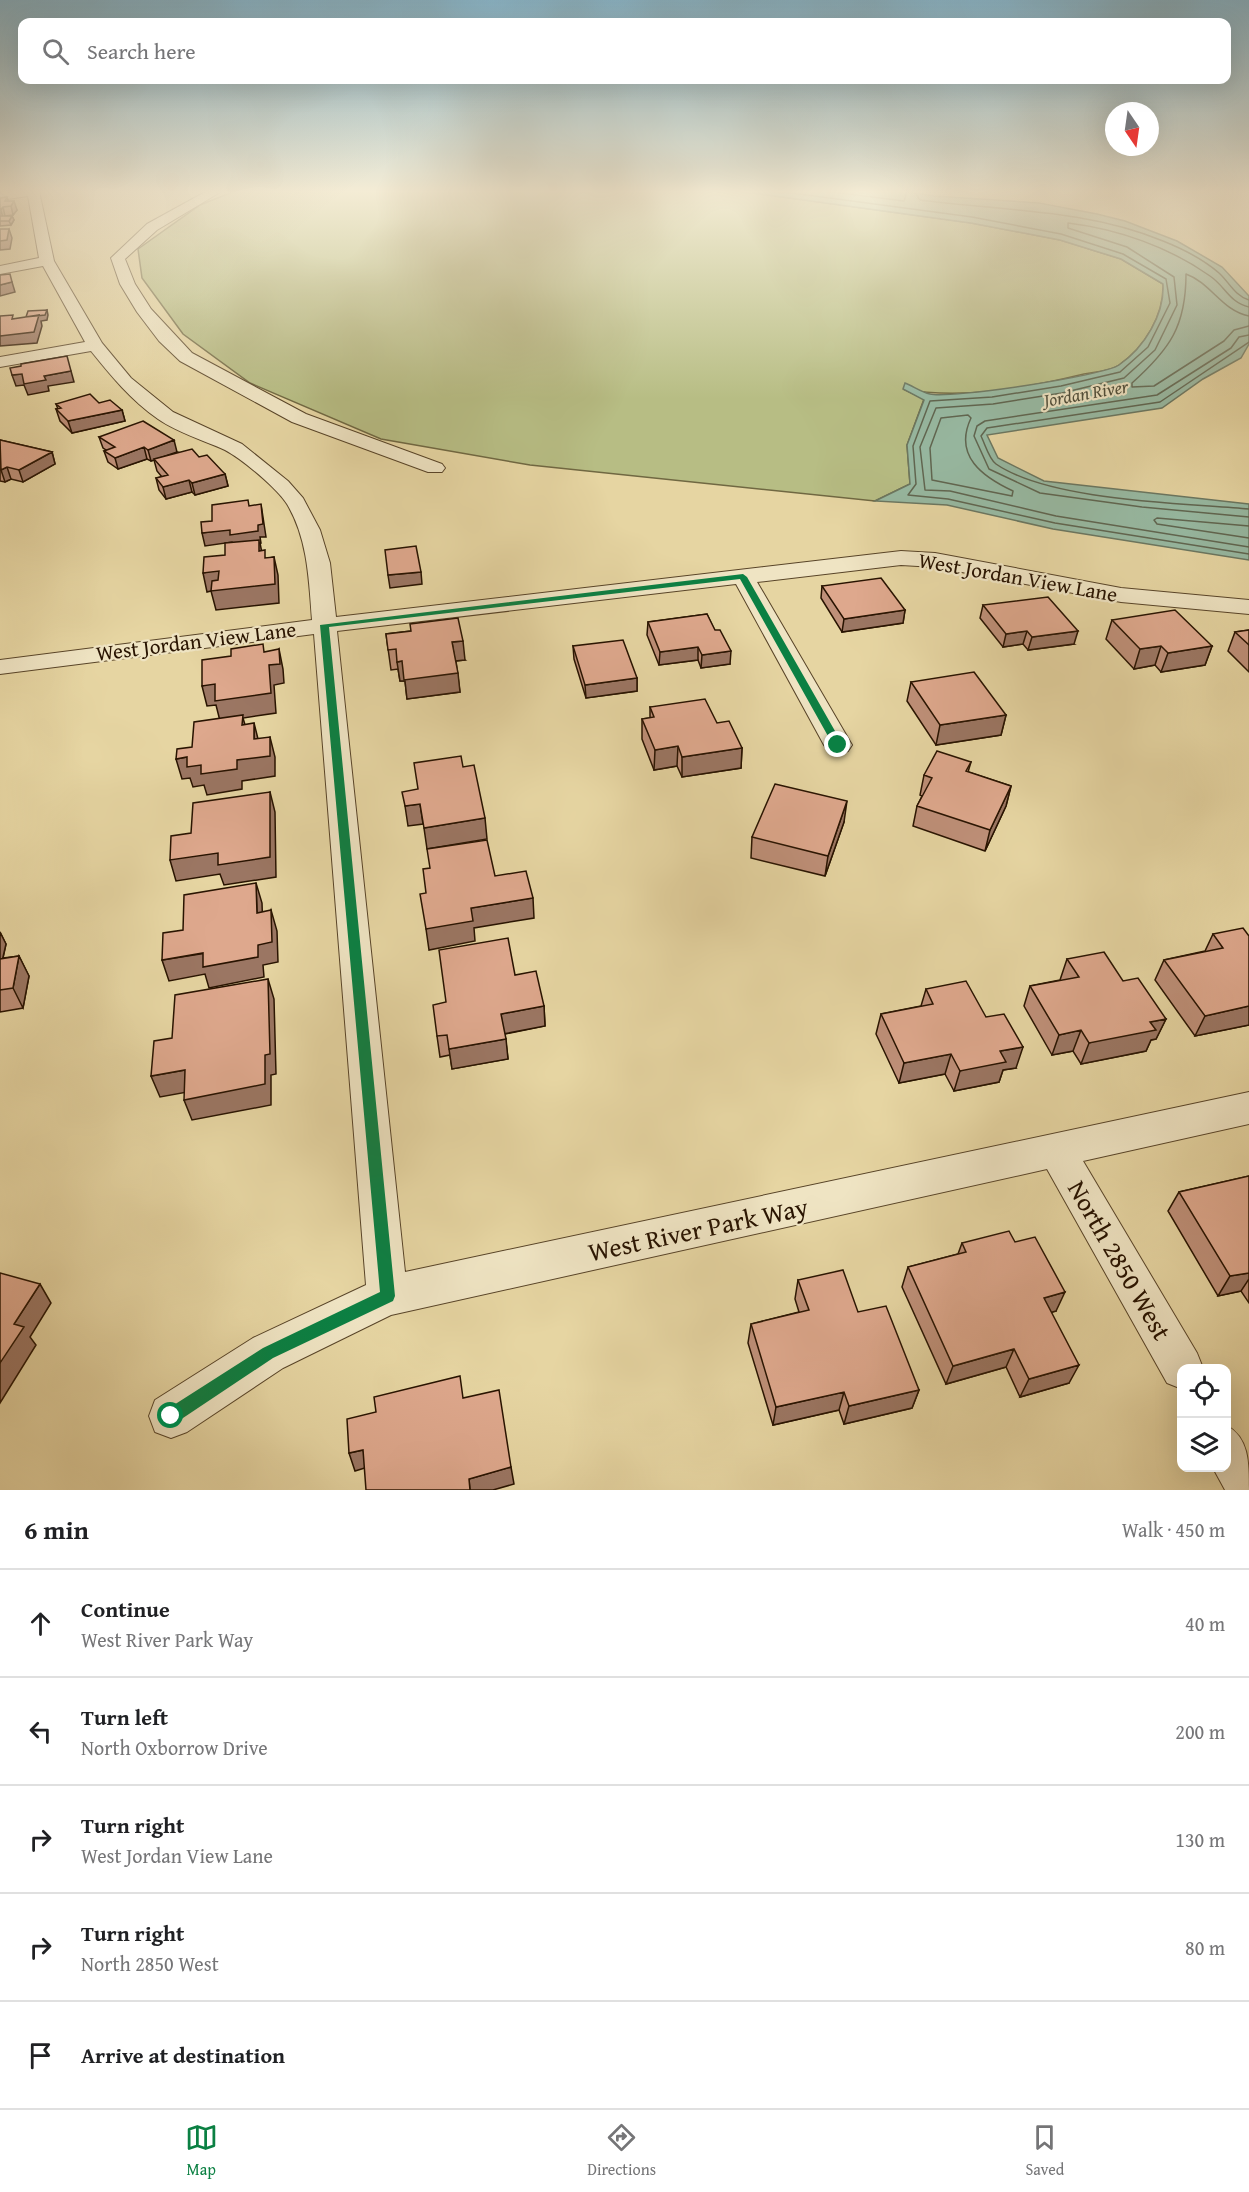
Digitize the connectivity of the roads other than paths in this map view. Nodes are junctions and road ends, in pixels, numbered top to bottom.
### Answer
1 (47, 261) joint
2 (119, 261) edge
3 (0, 270) edge
4 (95, 345) junction
5 (0, 362) edge
6 (435, 468) dead end
7 (743, 577) junction
8 (1249, 607) edge
9 (324, 625) junction
10 (0, 666) edge
11 (838, 745) dead end
12 (1249, 1108) edge
13 (1058, 1152) junction
14 (387, 1296) junction
15 (1180, 1364) edge
16 (171, 1416) dead end
17 (1231, 1454) edge
18 (1249, 1487) edge

1 - 3 street
1 - 4 street
2 - 6 street
4 - 5 street
4 - 9 street
7 - 8 street, West Jordan View Lane
7 - 9 street, West Jordan View Lane
7 - 11 street
9 - 10 street, West Jordan View Lane
9 - 14 street
12 - 13 street, West River Park Way
13 - 14 street, West River Park Way
13 - 15 street, North 2850 West
14 - 16 street, West River Park Way
17 - 18 street

